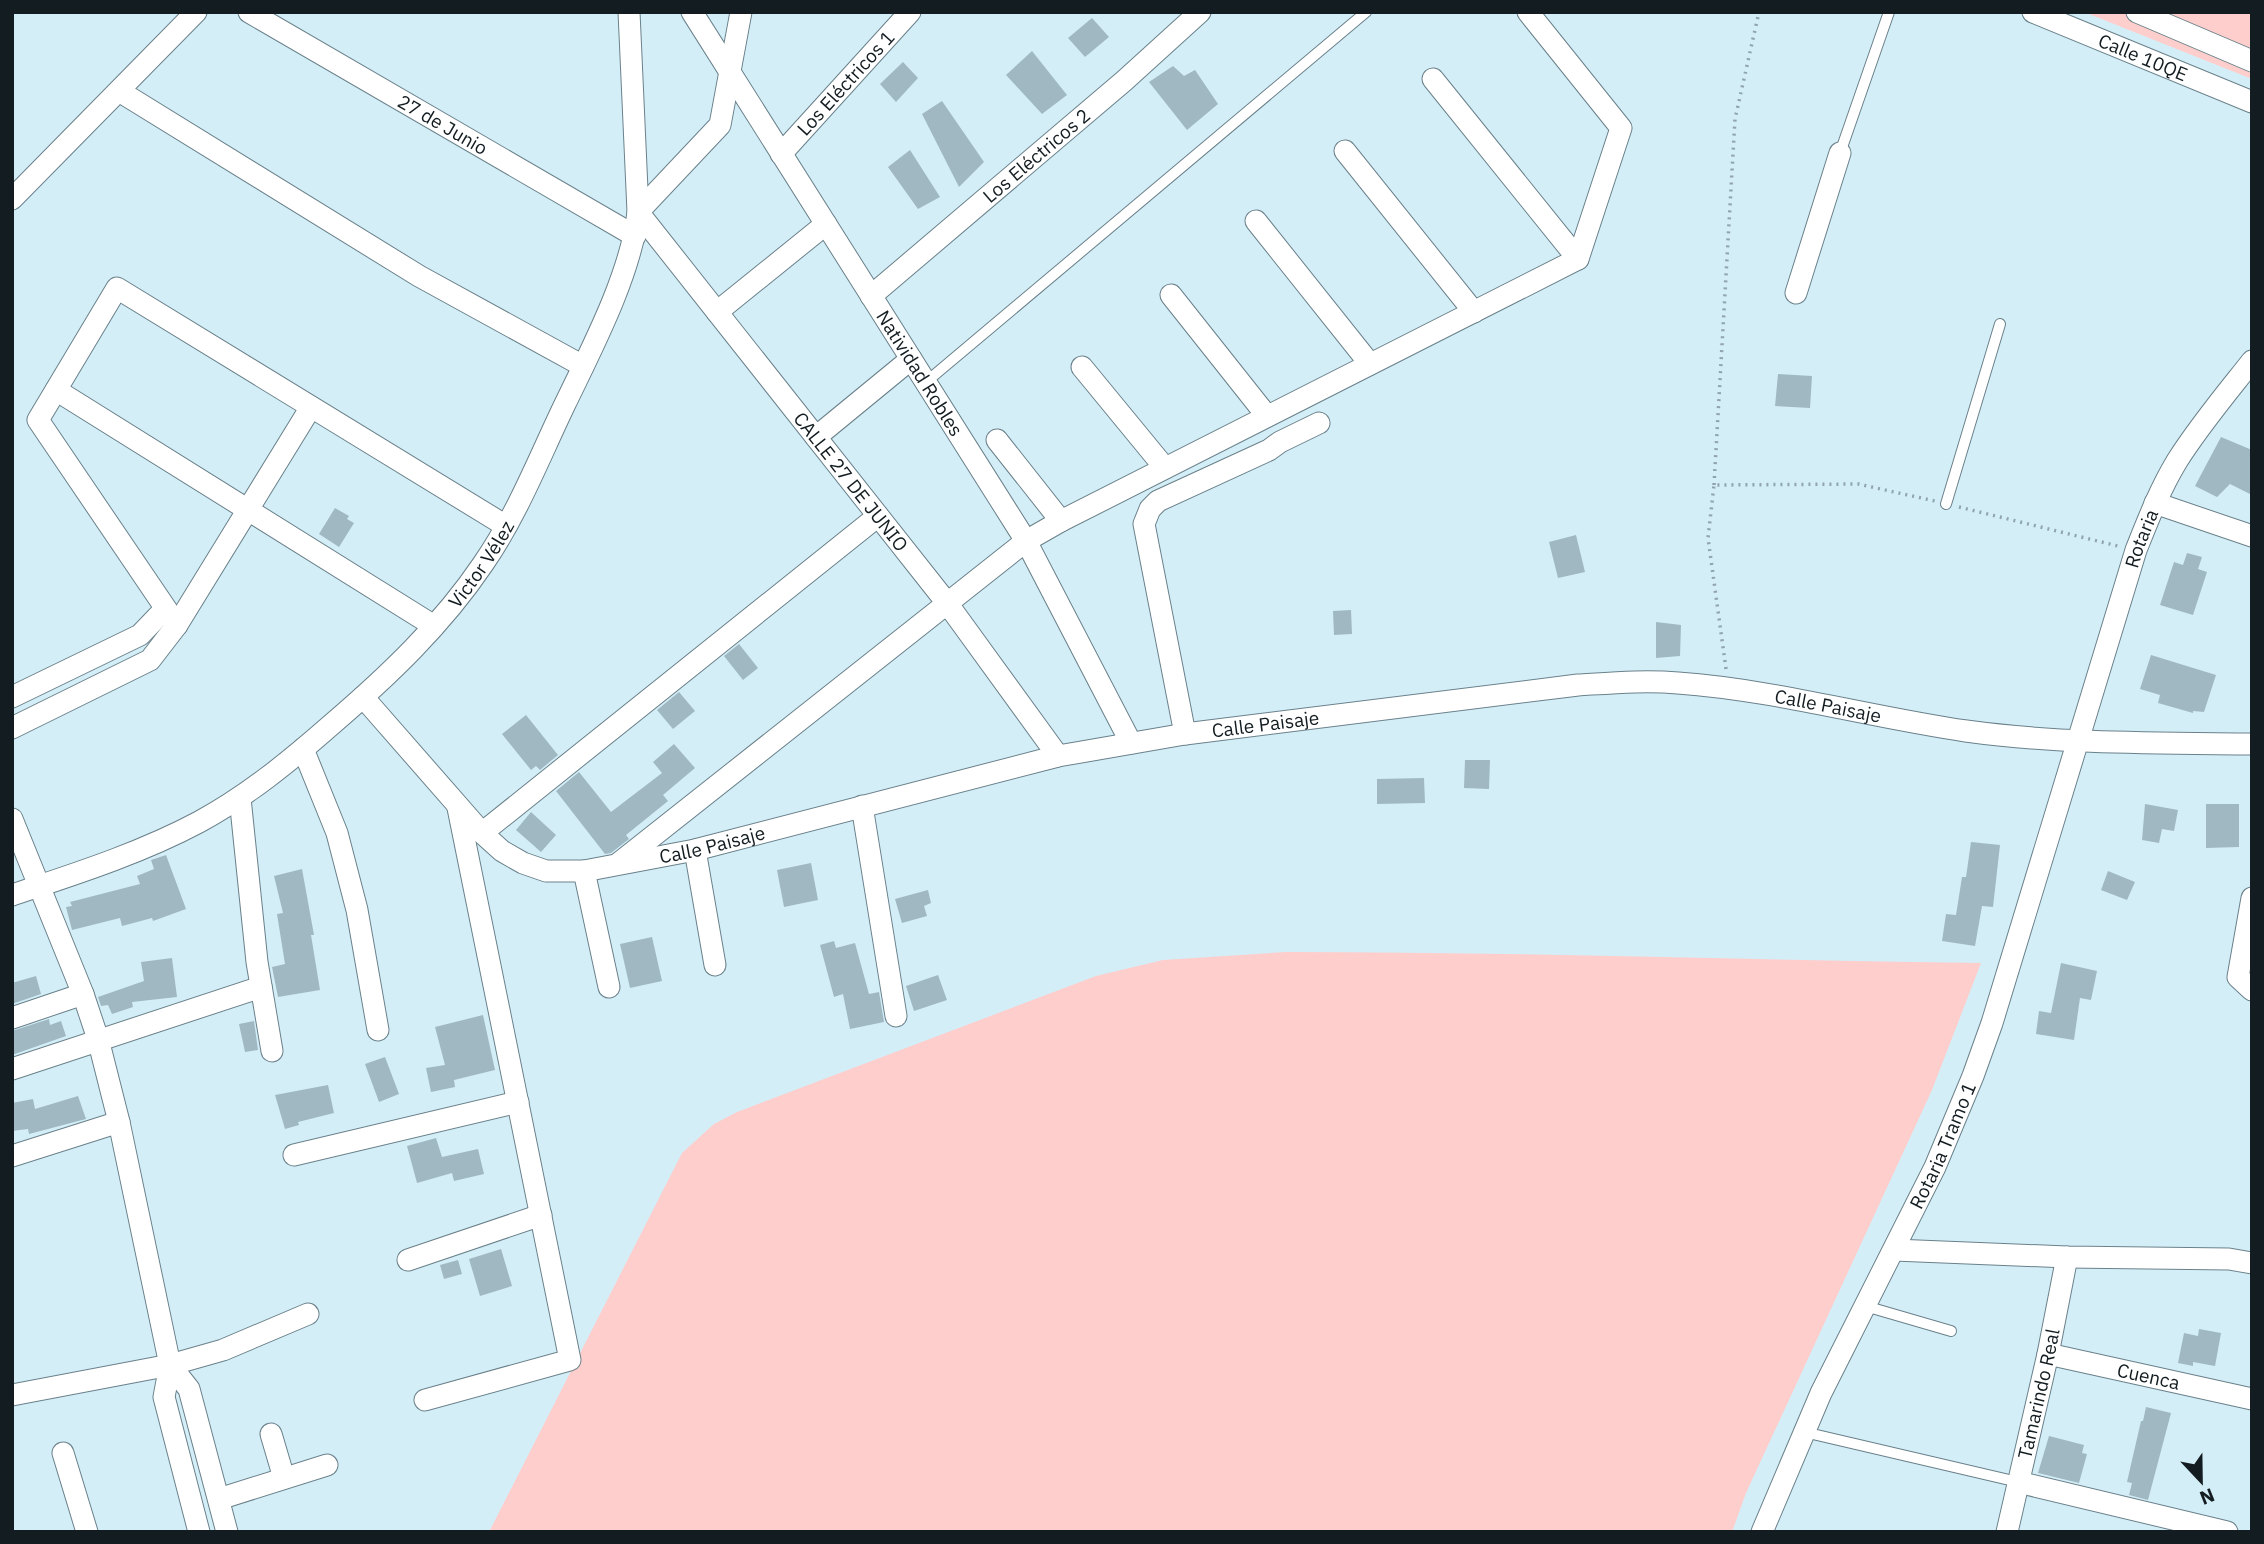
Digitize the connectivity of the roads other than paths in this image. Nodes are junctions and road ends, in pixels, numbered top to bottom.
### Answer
1 (196, 12) edge
2 (629, 12) edge
3 (692, 12) edge
4 (741, 12) edge
5 (910, 12) edge
6 (1200, 12) edge
7 (1366, 12) edge
8 (1528, 12) edge
9 (1889, 12) edge
10 (2033, 12) edge
11 (2137, 12) edge
12 (252, 13) edge
13 (2252, 61) edge
14 (729, 72) junction
15 (1433, 79) dead end
16 (119, 91) junction
17 (2252, 102) edge
18 (1345, 151) dead end
19 (1840, 153) joint
20 (781, 154) junction
21 (12, 199) edge
22 (638, 212) junction
23 (1256, 221) dead end
24 (826, 224) junction
25 (635, 236) junction
26 (1578, 259) junction
27 (1796, 293) dead end
28 (1171, 295) dead end
29 (871, 296) junction
30 (717, 312) junction
31 (1474, 312) junction
32 (2000, 324) dead end
33 (911, 359) junction
34 (2252, 361) edge
35 (1370, 364) junction
36 (583, 366) junction
37 (1082, 367) dead end
38 (926, 382) junction
39 (56, 390) junction
40 (311, 407) junction
41 (1267, 416) junction
42 (1319, 423) dead end
43 (816, 437) junction
44 (997, 440) dead end
45 (1166, 468) junction
46 (2155, 503) junction
47 (1946, 504) road end
48 (247, 509) junction
49 (878, 516) junction
50 (1060, 521) junction
51 (506, 526) junction
52 (2252, 536) edge
53 (1026, 541) junction
54 (947, 603) junction
55 (171, 617) junction
56 (434, 626) junction
57 (12, 697) edge
58 (363, 697) junction
59 (12, 729) edge
60 (1185, 734) junction
61 (2077, 740) junction
62 (1130, 743) junction
63 (2252, 744) edge
64 (303, 749) junction
65 (1058, 756) junction
66 (240, 798) junction
67 (458, 806) junction
68 (862, 806) junction
69 (12, 819) edge
70 (482, 832) junction
71 (695, 850) junction
72 (615, 866) junction
73 (584, 871) junction
74 (41, 886) junction
75 (12, 895) edge
76 (2252, 898) edge
77 (715, 965) dead end
78 (261, 986) junction
79 (609, 987) dead end
80 (2252, 990) edge
81 (83, 994) junction
82 (896, 1016) dead end
83 (12, 1018) edge
84 (378, 1030) dead end
85 (98, 1039) junction
86 (272, 1051) dead end
87 (12, 1069) edge
88 (518, 1102) junction
89 (119, 1122) junction
90 (294, 1155) dead end
91 (12, 1156) edge
92 (541, 1215) junction
93 (1894, 1250) junction
94 (2067, 1257) junction
95 (408, 1260) dead end
96 (2252, 1263) edge
97 (1865, 1307) junction
98 (308, 1314) dead end
99 (1951, 1331) dead end
100 (2048, 1353) junction
101 (170, 1365) junction
102 (12, 1395) edge
103 (2252, 1399) edge
104 (425, 1400) dead end
105 (1804, 1432) junction
106 (271, 1434) dead end
107 (63, 1453) dead end
108 (327, 1465) dead end
109 (284, 1478) junction
110 (2018, 1482) junction
111 (219, 1499) junction
112 (87, 1532) edge
113 (199, 1532) edge
114 (227, 1532) edge
115 (1762, 1532) edge
116 (2007, 1532) edge
117 (2227, 1532) edge

1 - 16 street
2 - 22 street, Victor Vélez
3 - 14 street, Natividad Robles
4 - 14 street
5 - 20 street, Los Eléctricos 1
6 - 29 street, Los Eléctricos 2
7 - 38 lane
8 - 26 street
9 - 19 lane
10 - 17 street, Calle 10QE
11 - 13 street
12 - 25 street, 27 de Junio
14 - 20 street, Natividad Robles
14 - 22 street
15 - 26 street
16 - 21 street
16 - 36 street
18 - 31 street
19 - 27 street
20 - 24 street, Natividad Robles
22 - 25 street, Victor Vélez
22 - 30 street, CALLE 27 DE JUNIO
23 - 35 street
24 - 29 street, Natividad Robles
24 - 30 street
25 - 36 street, Victor Vélez
26 - 31 street
28 - 41 street
29 - 33 street, Natividad Robles
30 - 43 street, CALLE 27 DE JUNIO
31 - 35 street
32 - 47 lane
33 - 38 street, Natividad Robles
33 - 43 street
34 - 46 street, Rotaria
35 - 41 street
36 - 51 street, Victor Vélez
37 - 45 street
38 - 53 street, Natividad Robles
39 - 40 street
39 - 48 street
39 - 55 street
40 - 48 street
40 - 51 street
41 - 45 street
42 - 60 street
43 - 49 street, CALLE 27 DE JUNIO
44 - 50 street
45 - 50 street
46 - 52 street
46 - 61 street, Rotaria
48 - 55 street
48 - 56 street
49 - 54 street, CALLE 27 DE JUNIO
49 - 70 street
50 - 53 street
51 - 56 street, Victor Vélez
53 - 54 street
53 - 62 street, Natividad Robles
54 - 65 street, CALLE 27 DE JUNIO
54 - 72 street
55 - 57 street
55 - 59 street
56 - 58 street, Victor Vélez
58 - 64 street, Victor Vélez
58 - 67 street, Calle Paisaje
60 - 61 street, Calle Paisaje
60 - 62 street, Calle Paisaje
61 - 63 street, Calle Paisaje
61 - 93 street, Rotaria Tramo 1
62 - 65 street, Calle Paisaje
64 - 66 street, Victor Vélez
64 - 84 street
65 - 68 street, Calle Paisaje
66 - 74 street, Victor Vélez
66 - 78 street
67 - 70 street, Calle Paisaje
67 - 88 street
68 - 71 street, Calle Paisaje
68 - 82 street
69 - 74 street
70 - 73 street, Calle Paisaje
71 - 72 street, Calle Paisaje
71 - 77 street
72 - 73 street, Calle Paisaje
73 - 79 street
74 - 75 street, Victor Vélez
74 - 81 street
76 - 80 street
78 - 85 street
78 - 86 street
81 - 83 street
81 - 85 street
85 - 87 street
85 - 89 street
88 - 90 street
88 - 92 street
89 - 91 street
89 - 101 street
92 - 95 street
92 - 104 street
93 - 94 street
93 - 97 street, Rotaria Tramo 1
94 - 96 street
94 - 100 street, Tamarindo Real
97 - 99 lane
97 - 105 street, Rotaria Tramo 1
98 - 101 street
100 - 103 street, Cuenca
100 - 110 street, Tamarindo Real
101 - 102 street
101 - 111 street
101 - 113 street
105 - 110 lane
105 - 115 street, Rotaria Tramo 1
106 - 109 street
107 - 112 street
108 - 109 street
109 - 111 street
110 - 116 street, Tamarindo Real
110 - 117 street
111 - 114 street

